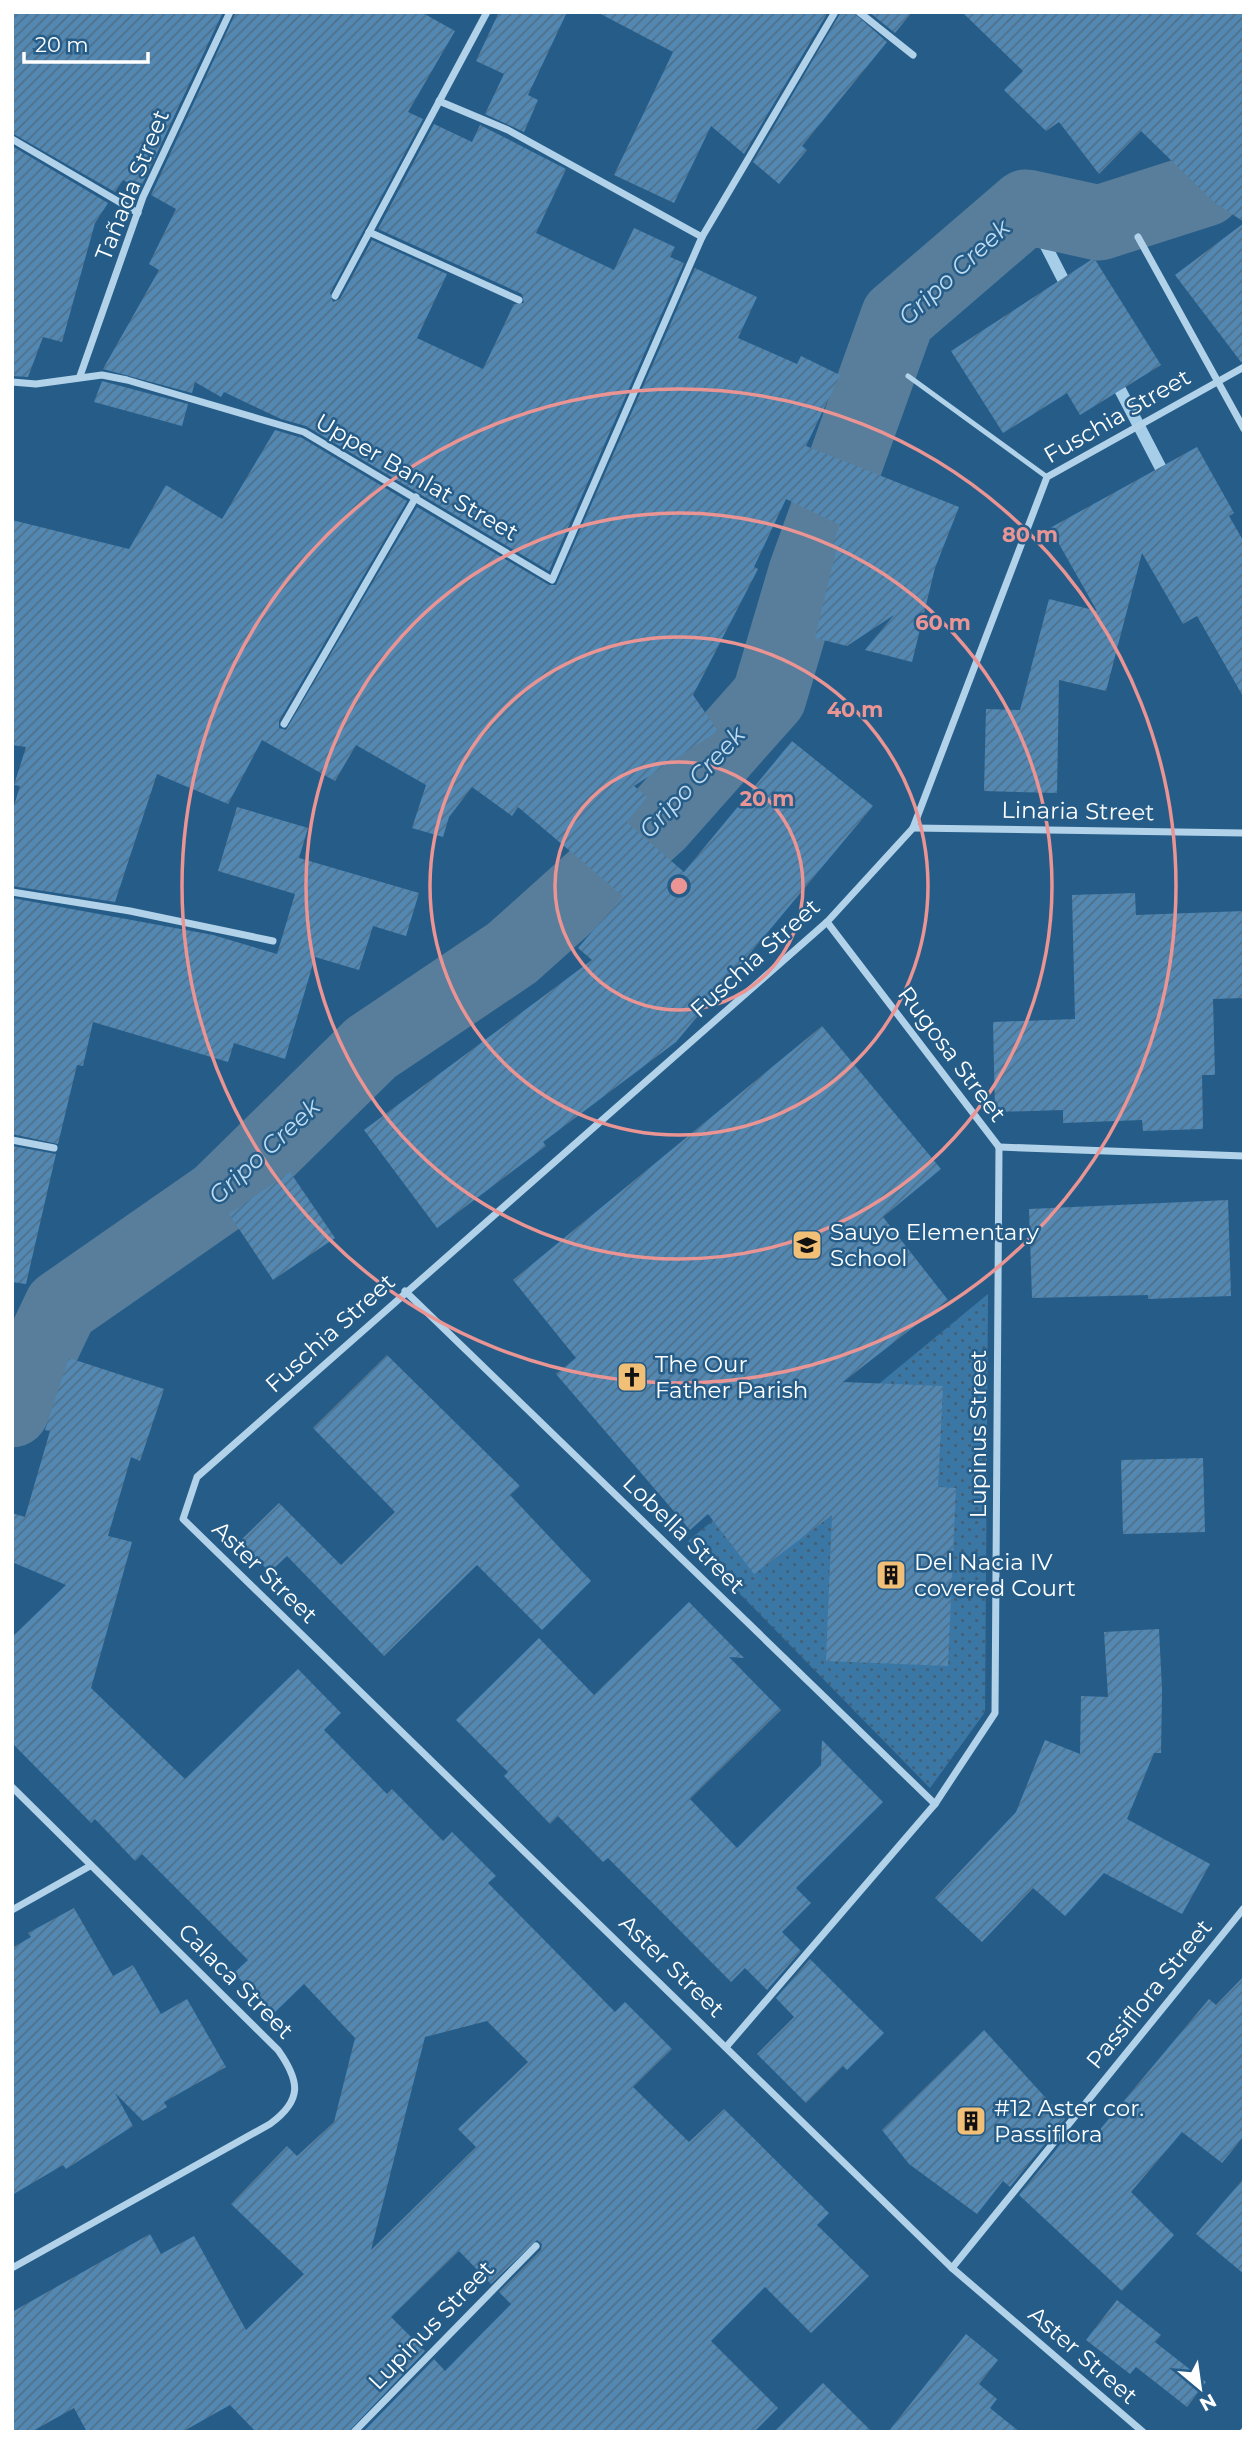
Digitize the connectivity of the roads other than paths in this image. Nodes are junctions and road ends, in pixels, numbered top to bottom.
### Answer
1 (230, 12) edge
2 (487, 12) edge
3 (835, 12) edge
4 (859, 12) edge
5 (913, 55) dead end
6 (439, 101) junction
7 (12, 139) edge
8 (138, 213) junction
9 (369, 232) junction
10 (702, 237) junction
11 (1138, 237) dead end
12 (335, 296) dead end
13 (519, 300) dead end
14 (1244, 366) edge
15 (80, 376) junction
16 (908, 376) dead end
17 (1217, 381) junction
18 (12, 382) edge
19 (1244, 429) edge
20 (1046, 477) junction
21 (416, 497) junction
22 (284, 724) dead end
23 (913, 828) junction
24 (1244, 833) edge
25 (12, 891) edge
26 (827, 922) junction
27 (273, 941) dead end
28 (12, 1140) edge
29 (999, 1147) junction
30 (54, 1148) dead end
31 (1244, 1156) edge
32 (405, 1291) junction
33 (183, 1519) joint
34 (12, 1787) edge
35 (935, 1804) junction
36 (90, 1866) junction
37 (1244, 1908) edge
38 (12, 1910) edge
39 (727, 2046) junction
40 (536, 2246) dead end
41 (12, 2268) edge
42 (952, 2268) junction
43 (354, 2432) edge
44 (1143, 2432) edge

1 - 8 street, Tañada Street
2 - 6 street
3 - 10 street
4 - 5 street
6 - 9 street
6 - 10 street
7 - 8 street
8 - 15 street, Tañada Street
9 - 12 street
9 - 13 street
10 - 21 street, Upper Banlat Street
11 - 17 street
14 - 17 street, Fuschia Street
15 - 18 street, Upper Banlat Street
15 - 21 street, Upper Banlat Street
16 - 20 lane
17 - 19 street
17 - 20 street, Fuschia Street
20 - 23 street, Fuschia Street
21 - 22 street
23 - 24 street, Linaria Street
23 - 26 street, Fuschia Street
25 - 27 street
26 - 29 street, Rugosa Street
26 - 32 street, Fuschia Street
28 - 30 street
29 - 31 street, Rugosa Street
29 - 35 street, Lupinus Street
32 - 33 street, Fuschia Street
32 - 35 street, Lobella Street
33 - 39 street, Aster Street
34 - 36 street, Calaca Street
35 - 39 street, Lupinus Street
36 - 38 street
36 - 41 street, Calaca Street
37 - 42 street, Passiflora Street
39 - 42 street, Aster Street
40 - 43 street, Lupinus Street
42 - 44 street, Aster Street

